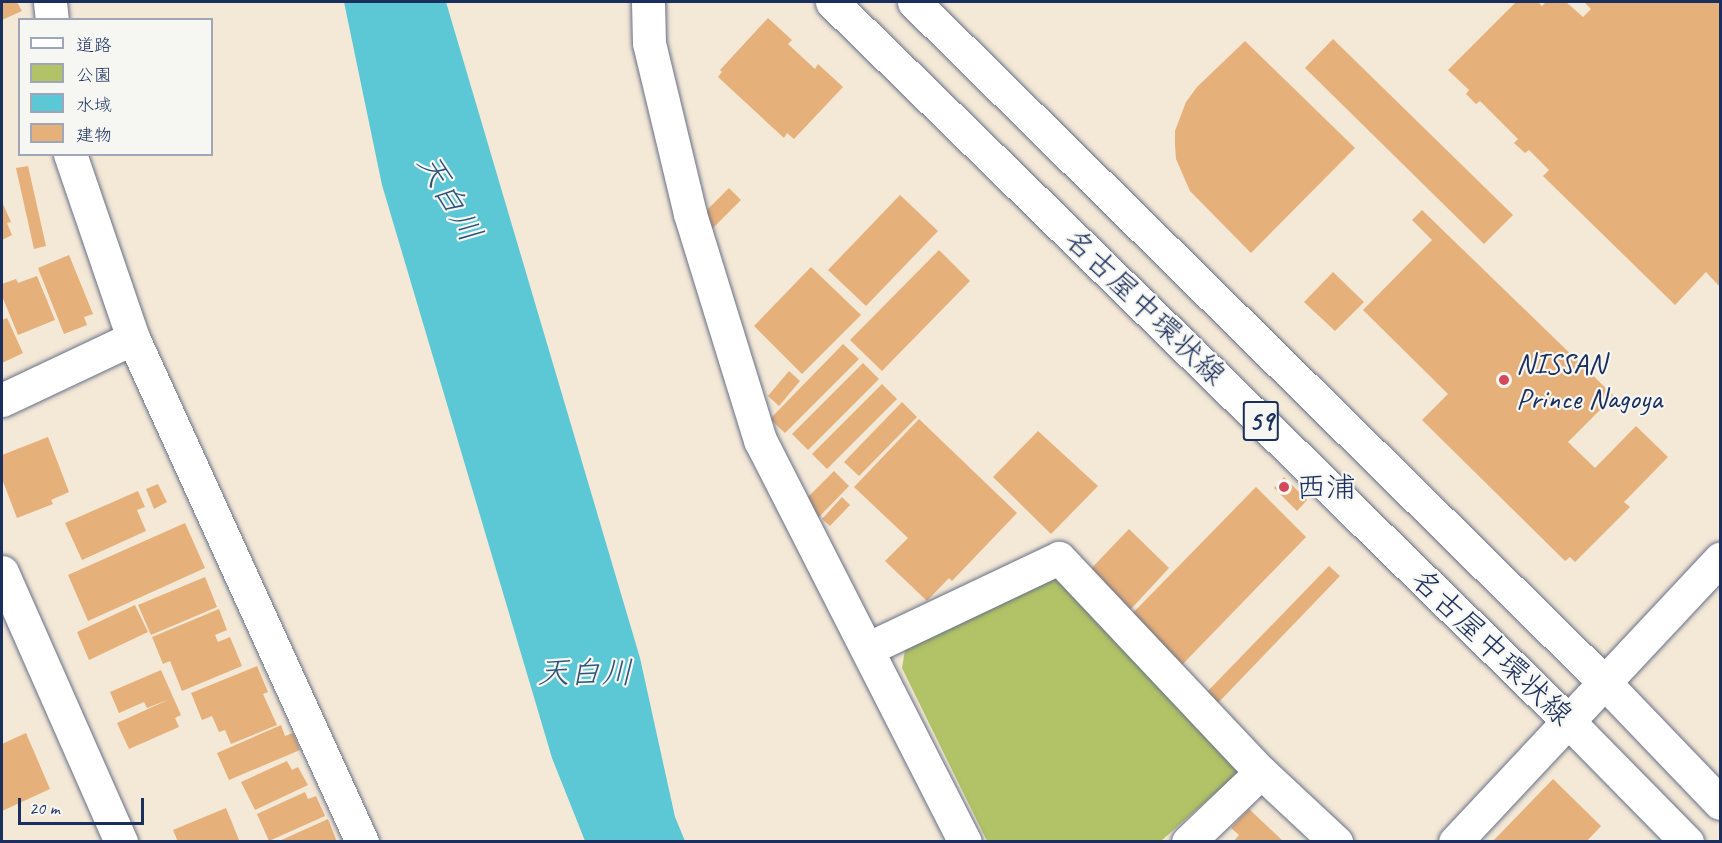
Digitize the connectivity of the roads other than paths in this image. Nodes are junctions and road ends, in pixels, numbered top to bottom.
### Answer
1 (50, 2) edge
2 (648, 2) edge
3 (832, 2) edge
4 (914, 2) edge
5 (52, 18) edge
6 (71, 156) edge
7 (133, 338) junction
8 (2, 400) edge
9 (1720, 559) edge
10 (2, 572) edge
11 (867, 649) junction
12 (1605, 683) junction
13 (1568, 721) junction
14 (1262, 772) junction
15 (1720, 803) edge
16 (121, 842) edge
17 (362, 842) edge
18 (965, 842) edge
19 (1188, 842) edge
20 (1336, 842) edge
21 (1455, 842) edge
22 (1687, 842) edge

1 - 5 street
2 - 11 street
3 - 13 street, 名古屋中環状線 / 59
4 - 12 street, 名古屋中環状線 / 59
6 - 7 street
7 - 8 street
7 - 17 street
9 - 12 street
10 - 16 street
11 - 14 street
11 - 18 street
12 - 13 street
12 - 15 street, 名古屋中環状線 / 59
13 - 21 street
13 - 22 street, 名古屋中環状線 / 59
14 - 19 street
14 - 20 street

